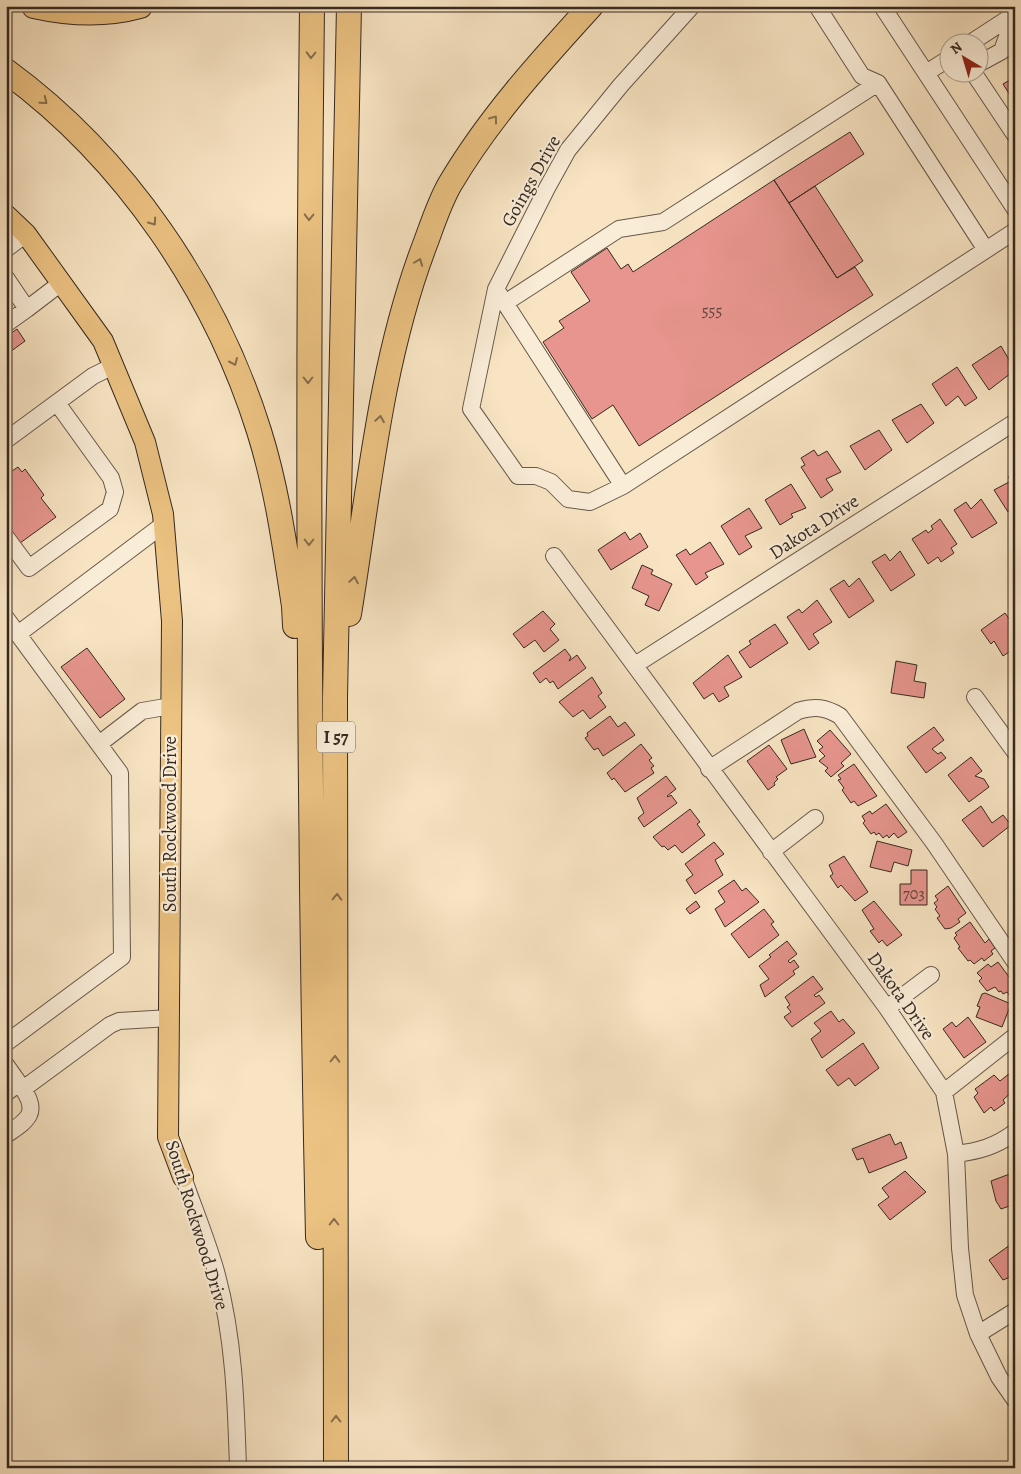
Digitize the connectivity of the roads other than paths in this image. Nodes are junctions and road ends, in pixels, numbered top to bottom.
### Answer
1 (34, 6) edge
2 (140, 6) edge
3 (312, 6) edge
4 (349, 6) edge
5 (591, 6) edge
6 (692, 6) edge
7 (817, 6) edge
8 (882, 6) edge
9 (1015, 14) edge
10 (1015, 30) edge
11 (987, 32) edge
12 (1009, 50) edge
13 (988, 59) edge
14 (938, 65) edge
15 (6, 71) edge
16 (926, 74) junction
17 (980, 82) edge
18 (878, 83) junction
19 (1015, 135) edge
20 (1015, 209) edge
21 (6, 215) edge
22 (1015, 232) edge
23 (26, 234) junction
24 (6, 249) edge
25 (986, 250) junction
26 (6, 278) edge
27 (62, 283) junction
28 (500, 296) junction
29 (27, 309) junction
30 (6, 324) edge
31 (113, 366) junction
32 (57, 403) junction
33 (1015, 422) edge
34 (6, 440) edge
35 (623, 486) junction
36 (164, 524) junction
37 (6, 537) edge
38 (554, 556) dead end
39 (6, 618) edge
40 (18, 634) junction
41 (635, 665) junction
42 (335, 697) junction
43 (975, 697) dead end
44 (171, 706) junction
45 (99, 744) junction
46 (1015, 752) edge
47 (709, 769) junction
48 (815, 818) dead end
49 (771, 852) junction
50 (1015, 962) edge
51 (930, 974) dead end
52 (886, 1008) junction
53 (170, 1018) junction
54 (314, 1029) junction
55 (1015, 1036) edge
56 (6, 1043) edge
57 (6, 1065) edge
58 (16, 1088) edge
59 (944, 1092) junction
60 (1015, 1132) edge
61 (6, 1136) edge
62 (956, 1154) junction
63 (183, 1177) joint
64 (1015, 1311) edge
65 (978, 1334) junction
66 (1015, 1400) edge
67 (238, 1468) edge
68 (320, 1468) edge
69 (336, 1468) edge

1 - 2 highway
3 -> 54 highway, I 57
4 - 42 highway, I 57
42 -> 5 highway
6 - 28 street, Goings Drive
7 - 18 street
8 - 16 street
9 - 11 street
10 - 12 street
12 - 13 street
14 - 16 street
15 -> 54 highway
16 - 20 street
17 - 19 street
18 - 25 street
18 - 28 street
21 - 23 main road, South Rockwood Drive
22 - 25 street
23 - 24 street
23 - 27 main road, South Rockwood Drive
25 - 35 street
26 - 29 street
27 - 29 street
27 - 31 main road, South Rockwood Drive
28 - 35 street
28 - 35 street, Goings Drive
29 - 30 street
31 - 32 street
31 - 36 main road, South Rockwood Drive
32 - 34 street
32 - 37 street
33 - 41 street, Dakota Drive
36 - 40 street
36 - 44 main road, South Rockwood Drive
38 - 41 street, Dakota Drive
39 - 40 street
40 - 45 street
41 - 47 street, Dakota Drive
69 -> 42 highway, I 57
43 - 46 street
44 - 45 street
44 - 53 main road, South Rockwood Drive
45 - 56 street
47 - 49 street, Dakota Drive
47 - 50 street
48 - 49 street
49 - 52 street, Dakota Drive
51 - 52 street
52 - 59 street, Dakota Drive
53 - 58 street
53 - 63 main road, South Rockwood Drive
54 - 68 highway, I 57
55 - 59 street
57 - 58 street
58 - 61 street
59 - 62 street, Dakota Drive
60 - 62 street
62 - 65 street, Dakota Drive
63 - 67 street, South Rockwood Drive
64 - 65 street
65 - 66 street, Dakota Drive

